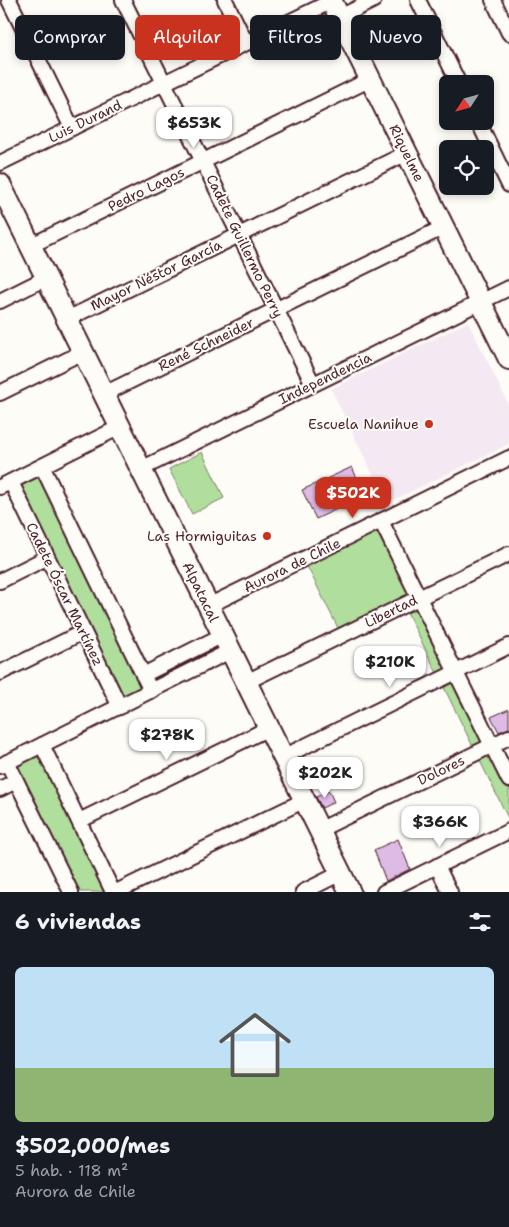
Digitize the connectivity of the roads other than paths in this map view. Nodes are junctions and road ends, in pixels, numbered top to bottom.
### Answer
1 (9, 0) edge
2 (124, 0) edge
3 (226, 0) edge
4 (374, 0) edge
5 (418, 0) edge
6 (493, 0) edge
7 (334, 6) edge
8 (509, 33) edge
9 (246, 43) junction
10 (455, 75) edge
11 (371, 79) junction
12 (164, 83) junction
13 (72, 128) junction
14 (482, 130) edge
15 (407, 153) junction
16 (203, 161) junction
17 (0, 163) edge
18 (0, 184) edge
19 (509, 185) edge
20 (5, 207) edge
21 (444, 227) junction
22 (240, 235) junction
23 (30, 246) junction
24 (46, 278) junction
25 (509, 288) edge
26 (0, 301) edge
27 (481, 302) junction
28 (276, 309) junction
29 (67, 319) junction
30 (83, 352) junction
31 (509, 359) edge
32 (313, 384) junction
33 (0, 393) edge
34 (104, 394) junction
35 (120, 427) junction
36 (509, 458) edge
37 (42, 466) junction
38 (141, 469) junction
39 (5, 484) edge
40 (382, 521) junction
41 (509, 554) edge
42 (46, 558) junction
43 (0, 581) edge
44 (419, 598) junction
45 (208, 606) junction
46 (83, 632) junction
47 (227, 643) junction
48 (509, 646) edge
49 (456, 672) junction
50 (0, 674) edge
51 (143, 675) junction
52 (246, 682) junction
53 (151, 691) junction
54 (120, 707) junction
55 (269, 728) junction
56 (509, 737) edge
57 (42, 745) junction
58 (492, 745) junction
59 (283, 757) junction
60 (4, 764) edge
61 (509, 780) edge
62 (16, 781) junction
63 (0, 789) edge
64 (305, 800) junction
65 (79, 821) junction
66 (319, 830) junction
67 (509, 830) edge
68 (437, 866) junction
69 (340, 873) junction
70 (71, 892) edge
71 (115, 892) edge
72 (303, 892) edge
73 (350, 892) edge
74 (384, 892) edge
75 (450, 892) edge

1 - 13 street
2 - 12 street, Cadete Guillermo Perry
3 - 9 street
4 - 7 street, Luis Durand
5 - 10 street
6 - 8 street
7 - 9 street, Luis Durand
7 - 11 main road, Riquelme
9 - 12 street, Luis Durand
11 - 15 main road, Riquelme
11 - 16 street, Pedro Lagos
12 - 13 street, Luis Durand
12 - 16 street, Cadete Guillermo Perry
13 - 17 street, Luis Durand
14 - 19 street
15 - 21 main road, Riquelme
15 - 22 street, Mayor Néstor García
16 - 22 street, Cadete Guillermo Perry
16 - 23 street, Pedro Lagos
18 - 20 main road, Alpatacal
20 - 23 main road, Alpatacal
21 - 27 main road, Riquelme
21 - 28 street, René Schneider
22 - 28 street, Cadete Guillermo Perry
22 - 29 street, Mayor Néstor García
23 - 24 main road, Alpatacal
24 - 26 street
24 - 29 main road, Alpatacal
25 - 27 street, Independencia
27 - 31 main road, Riquelme
27 - 32 street, Independencia
28 - 32 street, Cadete Guillermo Perry
28 - 34 street, René Schneider
29 - 30 main road, Alpatacal
30 - 33 street
30 - 34 main road, Alpatacal
32 - 38 street, Independencia
34 - 35 main road, Alpatacal
35 - 37 street
35 - 38 main road, Alpatacal
36 - 40 street, Aurora de Chile
37 - 39 street
37 - 51 street
38 - 45 main road, Alpatacal
39 - 42 street, Cadete Óscar Martínez
40 - 44 street
40 - 45 street, Aurora de Chile
41 - 44 street, Libertad
42 - 43 street
42 - 46 street, Cadete Óscar Martínez
44 - 49 street
44 - 52 street, Libertad
45 - 47 main road, Alpatacal
46 - 50 street
46 - 54 street, Cadete Óscar Martínez
47 - 51 street
47 - 52 main road, Alpatacal
47 - 53 street
48 - 49 street
49 - 58 street
49 - 59 street
51 - 53 street
52 - 55 main road, Alpatacal
53 - 54 street
54 - 57 street
55 - 59 main road, Alpatacal
55 - 65 street
56 - 58 street, Dolores
57 - 60 street
57 - 65 street
58 - 61 street
58 - 66 street, Dolores
59 - 64 main road, Alpatacal
60 - 62 street
62 - 63 street
62 - 70 street
64 - 66 main road, Alpatacal
64 - 71 street
65 - 71 street
66 - 69 main road, Alpatacal
67 - 68 street
68 - 74 street
68 - 75 street
69 - 72 street
69 - 73 main road, Alpatacal

